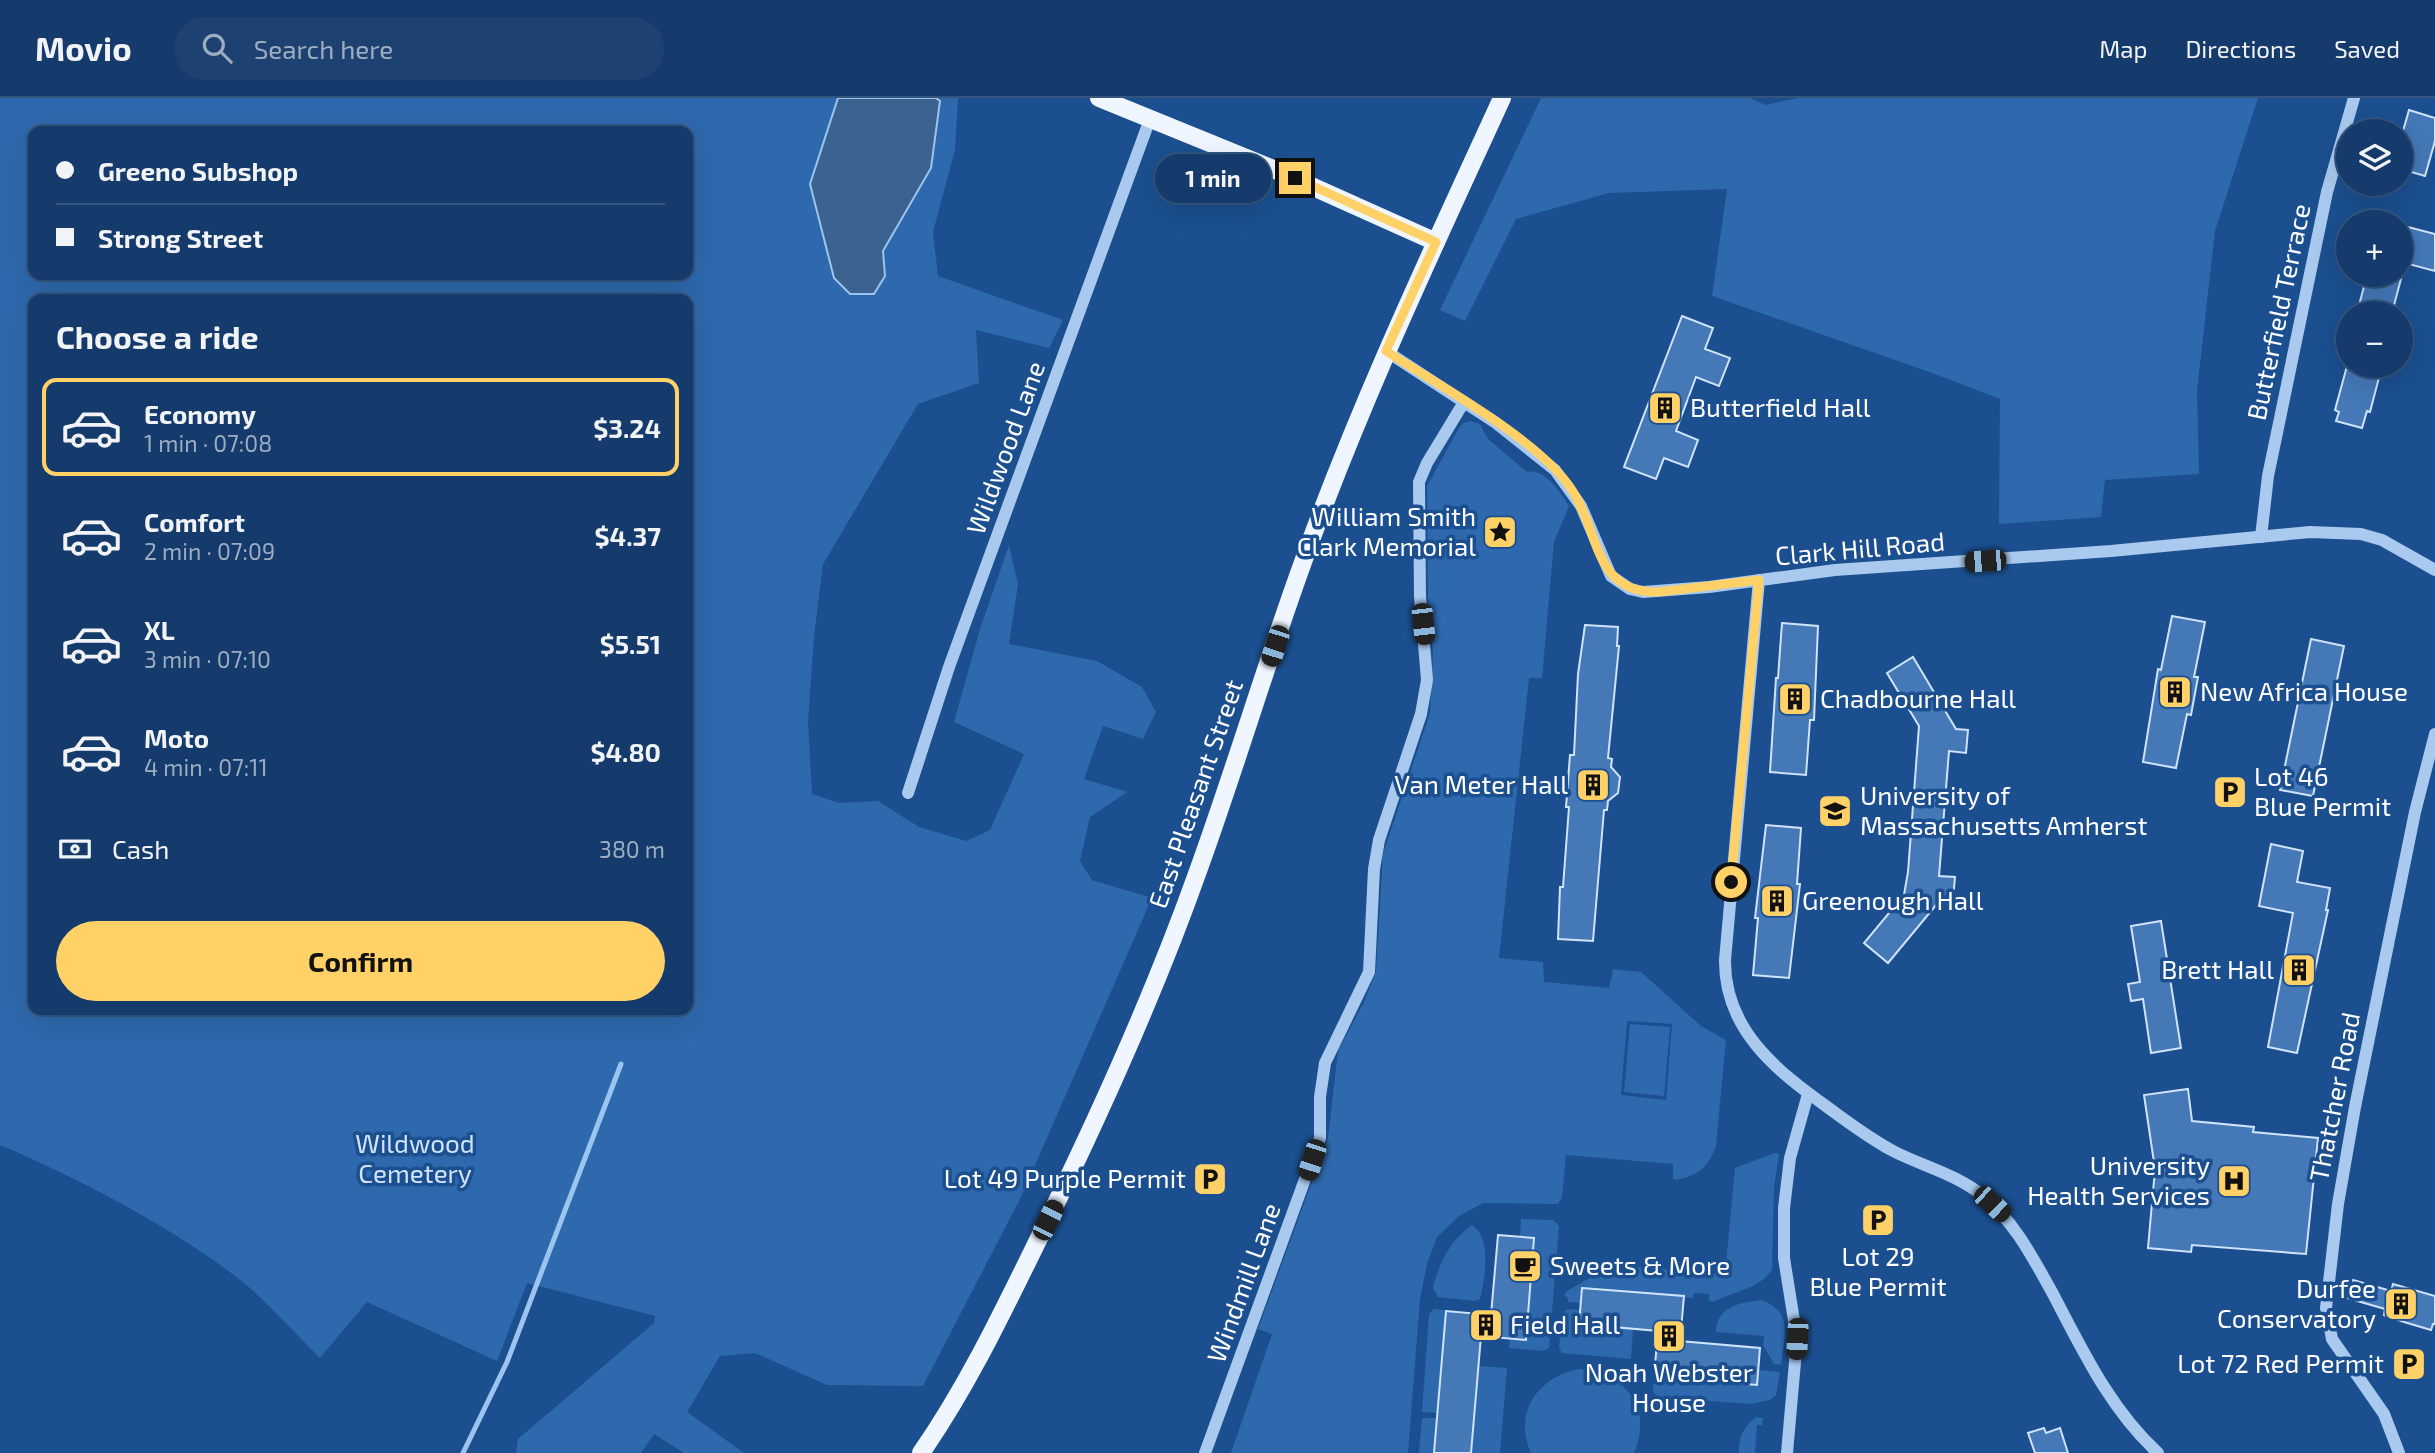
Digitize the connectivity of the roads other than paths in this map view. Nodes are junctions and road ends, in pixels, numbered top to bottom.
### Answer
1 (1099, 98) edge
2 (1502, 98) edge
3 (2354, 98) edge
4 (1150, 119) junction
5 (1436, 242) junction
6 (1386, 351) junction
7 (1464, 402) junction
8 (2261, 537) junction
9 (2435, 570) edge
10 (1759, 580) junction
11 (2435, 734) edge
12 (908, 793) dead end
13 (1808, 1094) junction
14 (921, 1453) edge
15 (1205, 1453) edge
16 (1787, 1453) edge
17 (2158, 1453) edge
18 (2399, 1453) edge

1 - 4 main road
2 - 5 main road, East Pleasant Street
3 - 8 street, Butterfield Terrace
4 - 5 main road
4 - 12 street, Wildwood Lane
5 - 6 main road, East Pleasant Street
6 - 7 street, Clark Hill Road
6 - 14 main road, East Pleasant Street
7 - 10 street, Clark Hill Road
7 - 15 street, Windmill Lane
8 - 9 street, Clark Hill Road
8 - 10 street, Clark Hill Road
10 - 13 street
11 - 18 street, Thatcher Road
13 - 16 street
13 - 17 street

